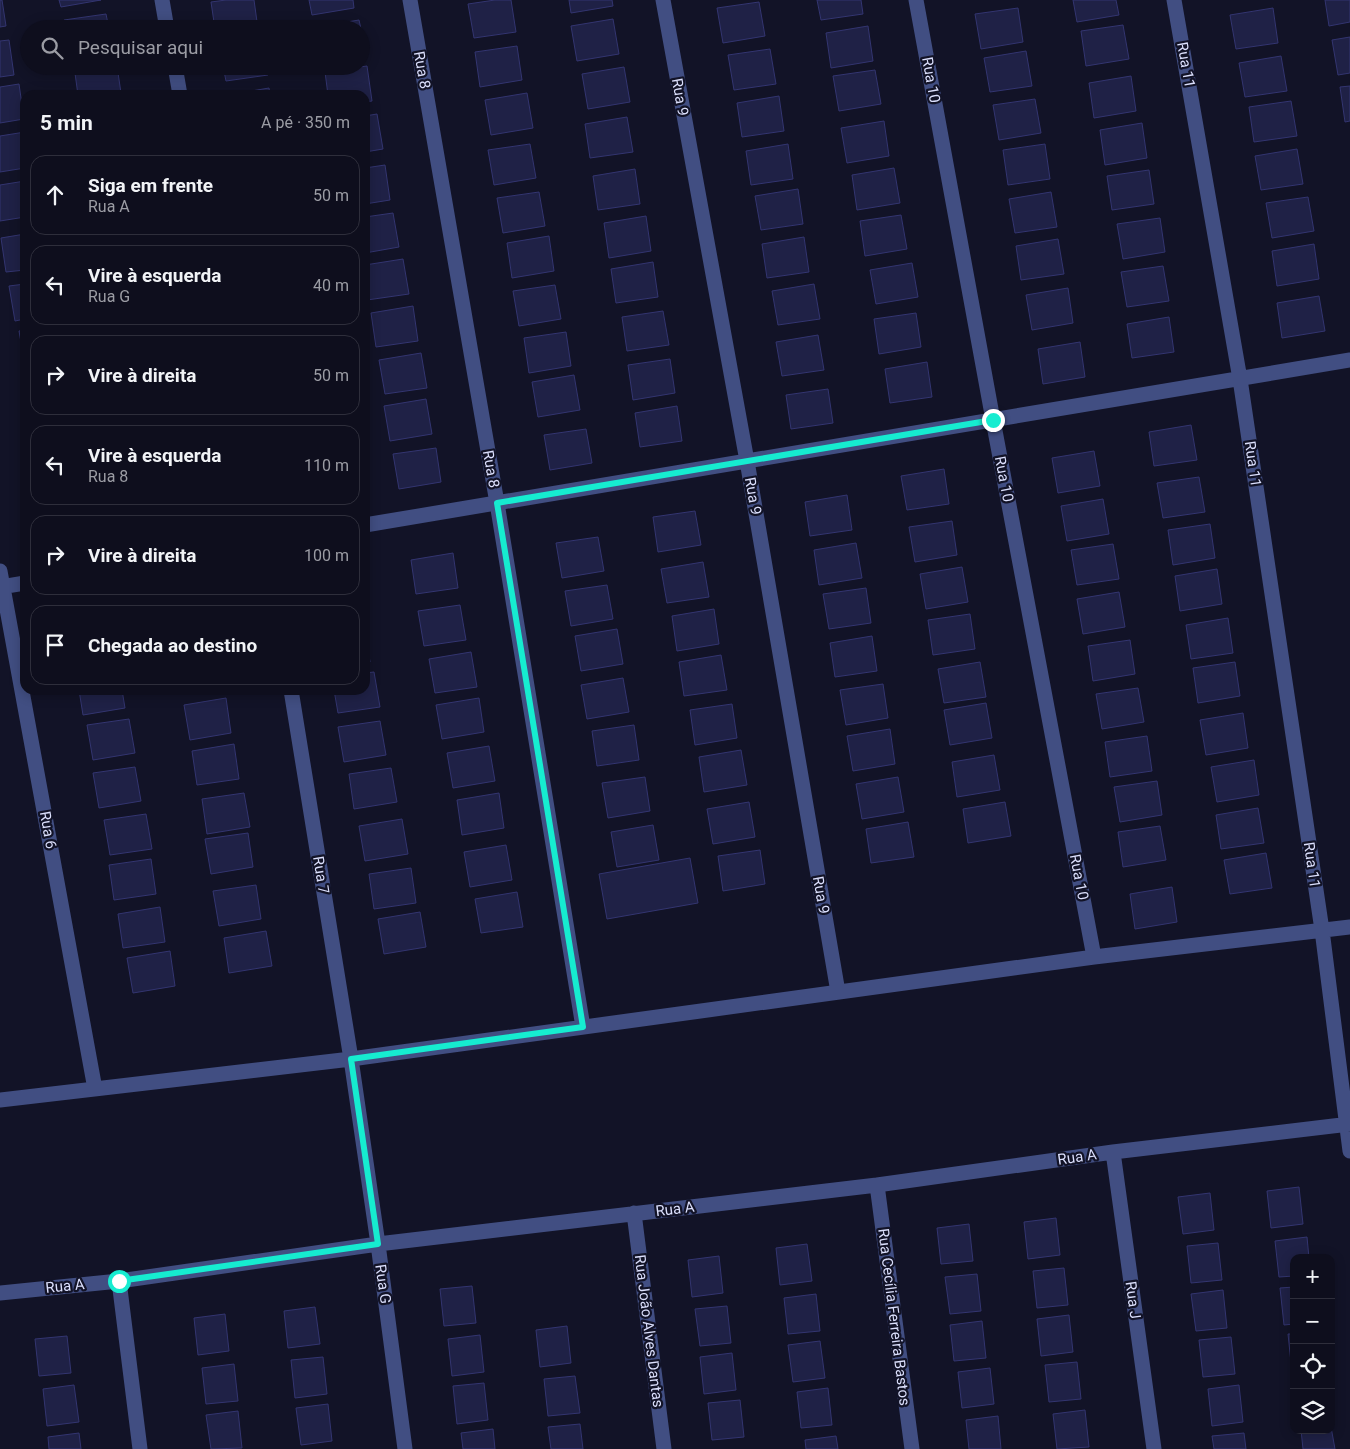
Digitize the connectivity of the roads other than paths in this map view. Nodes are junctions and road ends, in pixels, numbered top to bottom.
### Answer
1 (162, 0) edge
2 (410, 0) edge
3 (663, 0) edge
4 (916, 0) edge
5 (1174, 0) edge
6 (166, 20) edge
7 (177, 75) edge
8 (179, 90) edge
9 (1350, 360) edge
10 (1240, 378) junction
11 (993, 420) junction
12 (747, 461) junction
13 (497, 503) junction
14 (370, 524) edge
15 (0, 571) edge
16 (20, 584) edge
17 (1, 587) edge
18 (20, 688) edge
19 (21, 695) edge
20 (292, 695) edge
21 (1350, 927) edge
22 (1322, 930) junction
23 (1094, 957) junction
24 (838, 992) junction
25 (583, 1027) junction
26 (351, 1059) junction
27 (95, 1089) junction
28 (0, 1100) edge
29 (1348, 1125) edge
30 (1350, 1151) edge
31 (1113, 1152) junction
32 (878, 1185) junction
33 (634, 1214) junction
34 (378, 1244) junction
35 (119, 1281) junction
36 (0, 1293) edge
37 (140, 1449) edge
38 (405, 1449) edge
39 (664, 1449) edge
40 (912, 1449) edge
41 (1154, 1449) edge

1 - 6 street
2 - 13 street, Rua 8
3 - 12 street, Rua 9
4 - 11 street, Rua 10
5 - 10 street, Rua 11
7 - 8 street
9 - 10 street
10 - 11 street
10 - 22 street, Rua 11
11 - 12 street
11 - 23 street, Rua 10
12 - 13 street
12 - 24 street, Rua 9
13 - 14 street
13 - 25 street, Rua 8
15 - 17 street, Rua 6
16 - 17 street
17 - 18 street, Rua 6
19 - 27 street, Rua 6
20 - 26 street, Rua 7
21 - 22 street
22 - 23 street
22 - 29 street, Rua 11
23 - 24 street
24 - 25 street
25 - 26 street
26 - 27 street
26 - 34 street, Rua G
27 - 28 street
29 - 30 street, Rua 11
29 - 31 street, Rua A
31 - 32 street, Rua A
31 - 41 street, Rua J
32 - 33 street, Rua A
32 - 40 street, Rua Cecília Ferreira Bastos
33 - 34 street, Rua A
33 - 39 street, Rua João Alves Dantas
34 - 35 street, Rua A
34 - 38 street, Rua G
35 - 36 street, Rua A
35 - 37 street

